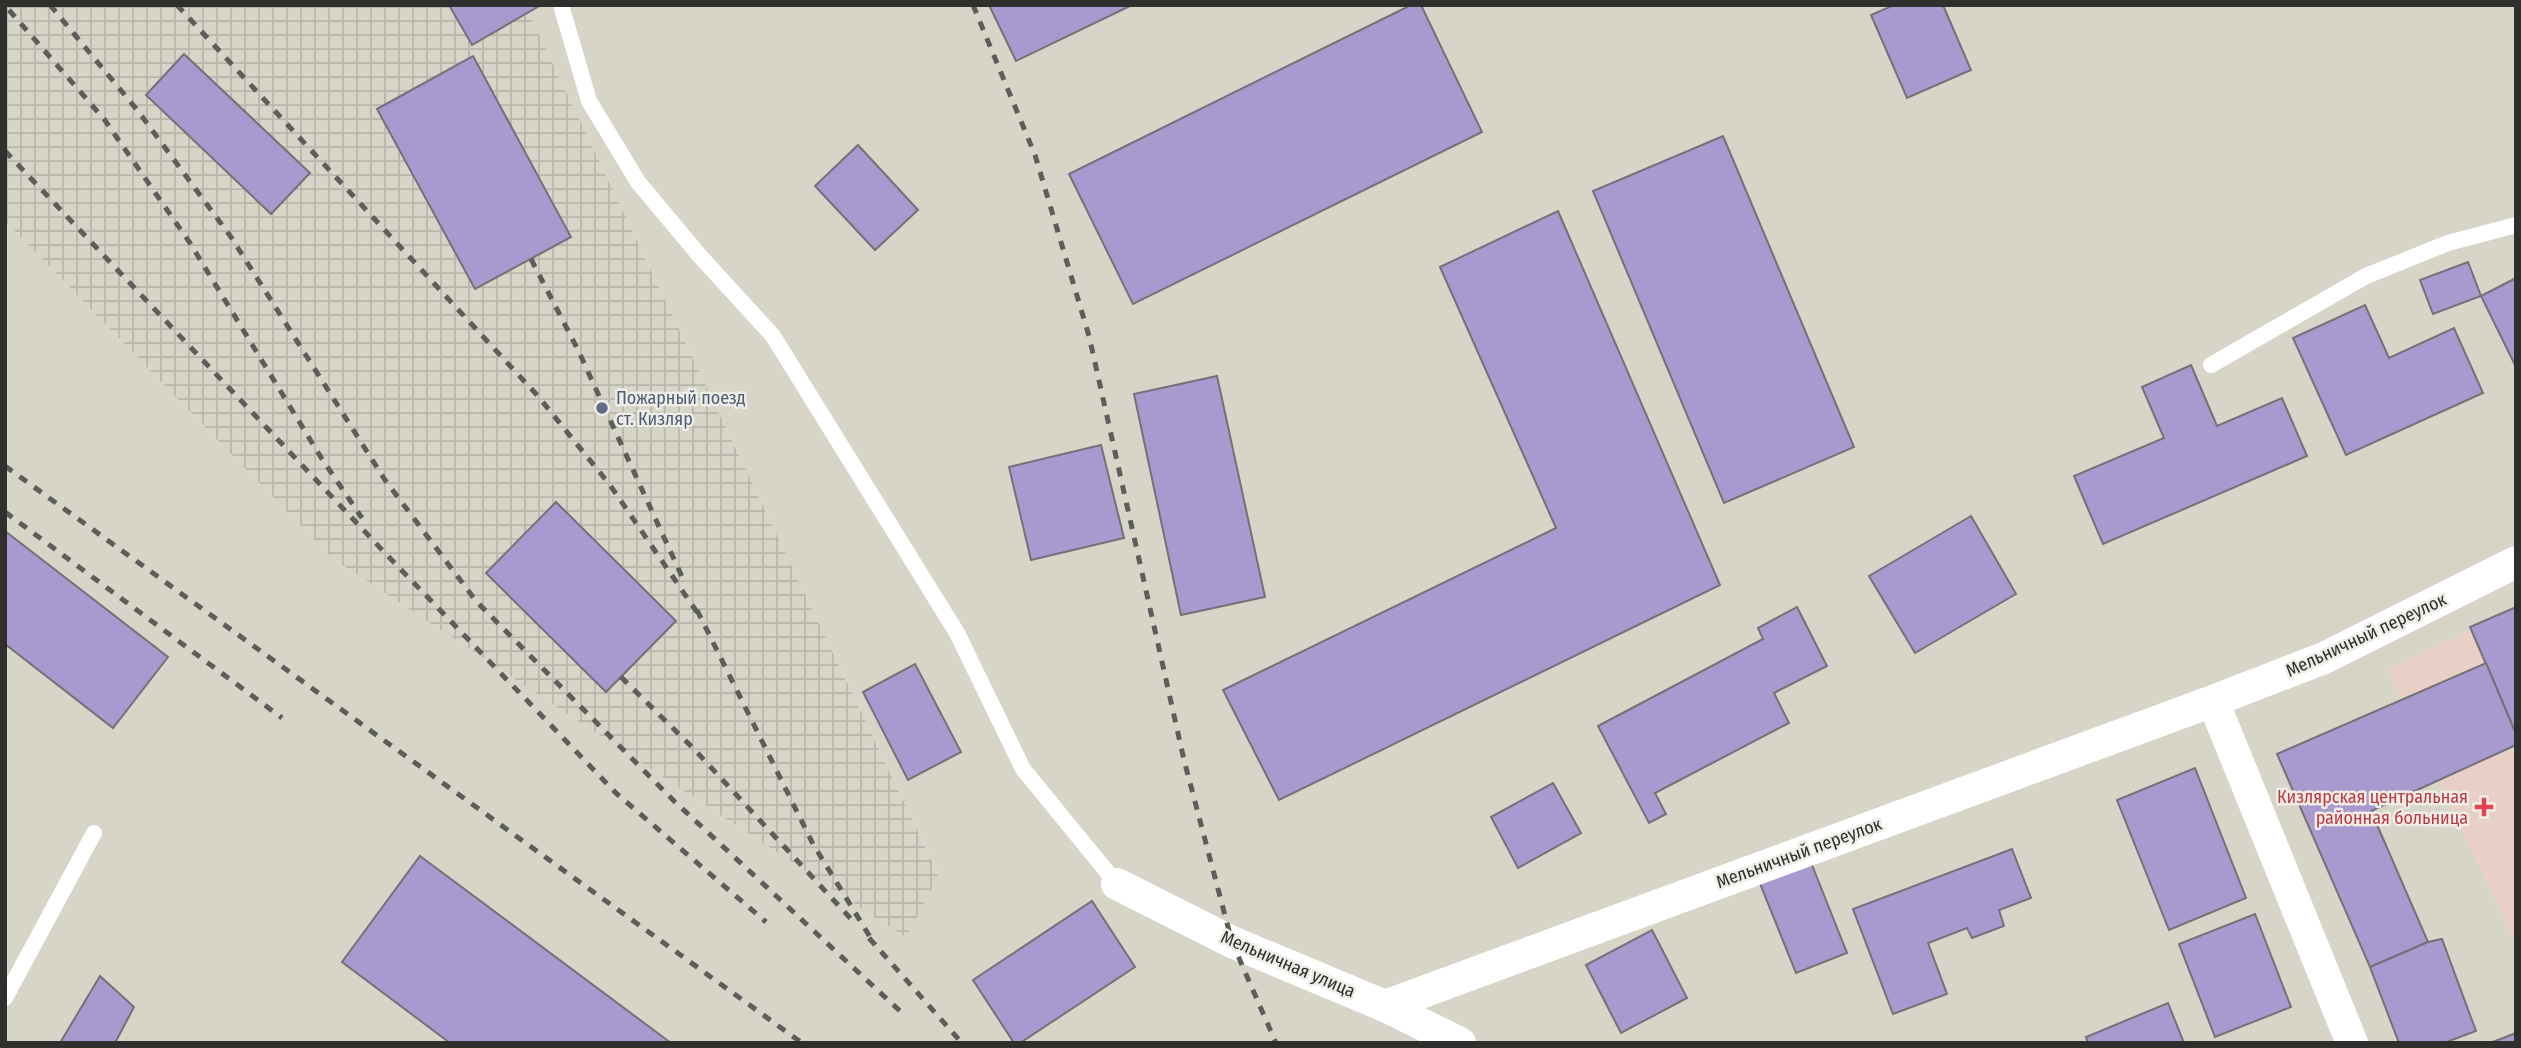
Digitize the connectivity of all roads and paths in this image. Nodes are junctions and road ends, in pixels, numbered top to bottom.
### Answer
1 (561, 5) edge
2 (2516, 225) edge
3 (2211, 365) dead end
4 (2516, 562) edge
5 (2213, 701) junction
6 (94, 833) dead end
7 (1117, 884) joint
8 (5, 998) edge
9 (1385, 1006) junction
10 (1460, 1043) edge
11 (2352, 1043) edge

1 - 7 lane
2 - 3 lane
4 - 5 street, Мельничный переулок
5 - 9 street, Мельничный переулок
5 - 11 street
6 - 8 lane
7 - 9 street, Мельничная улица
9 - 10 street, Мельничная улица

